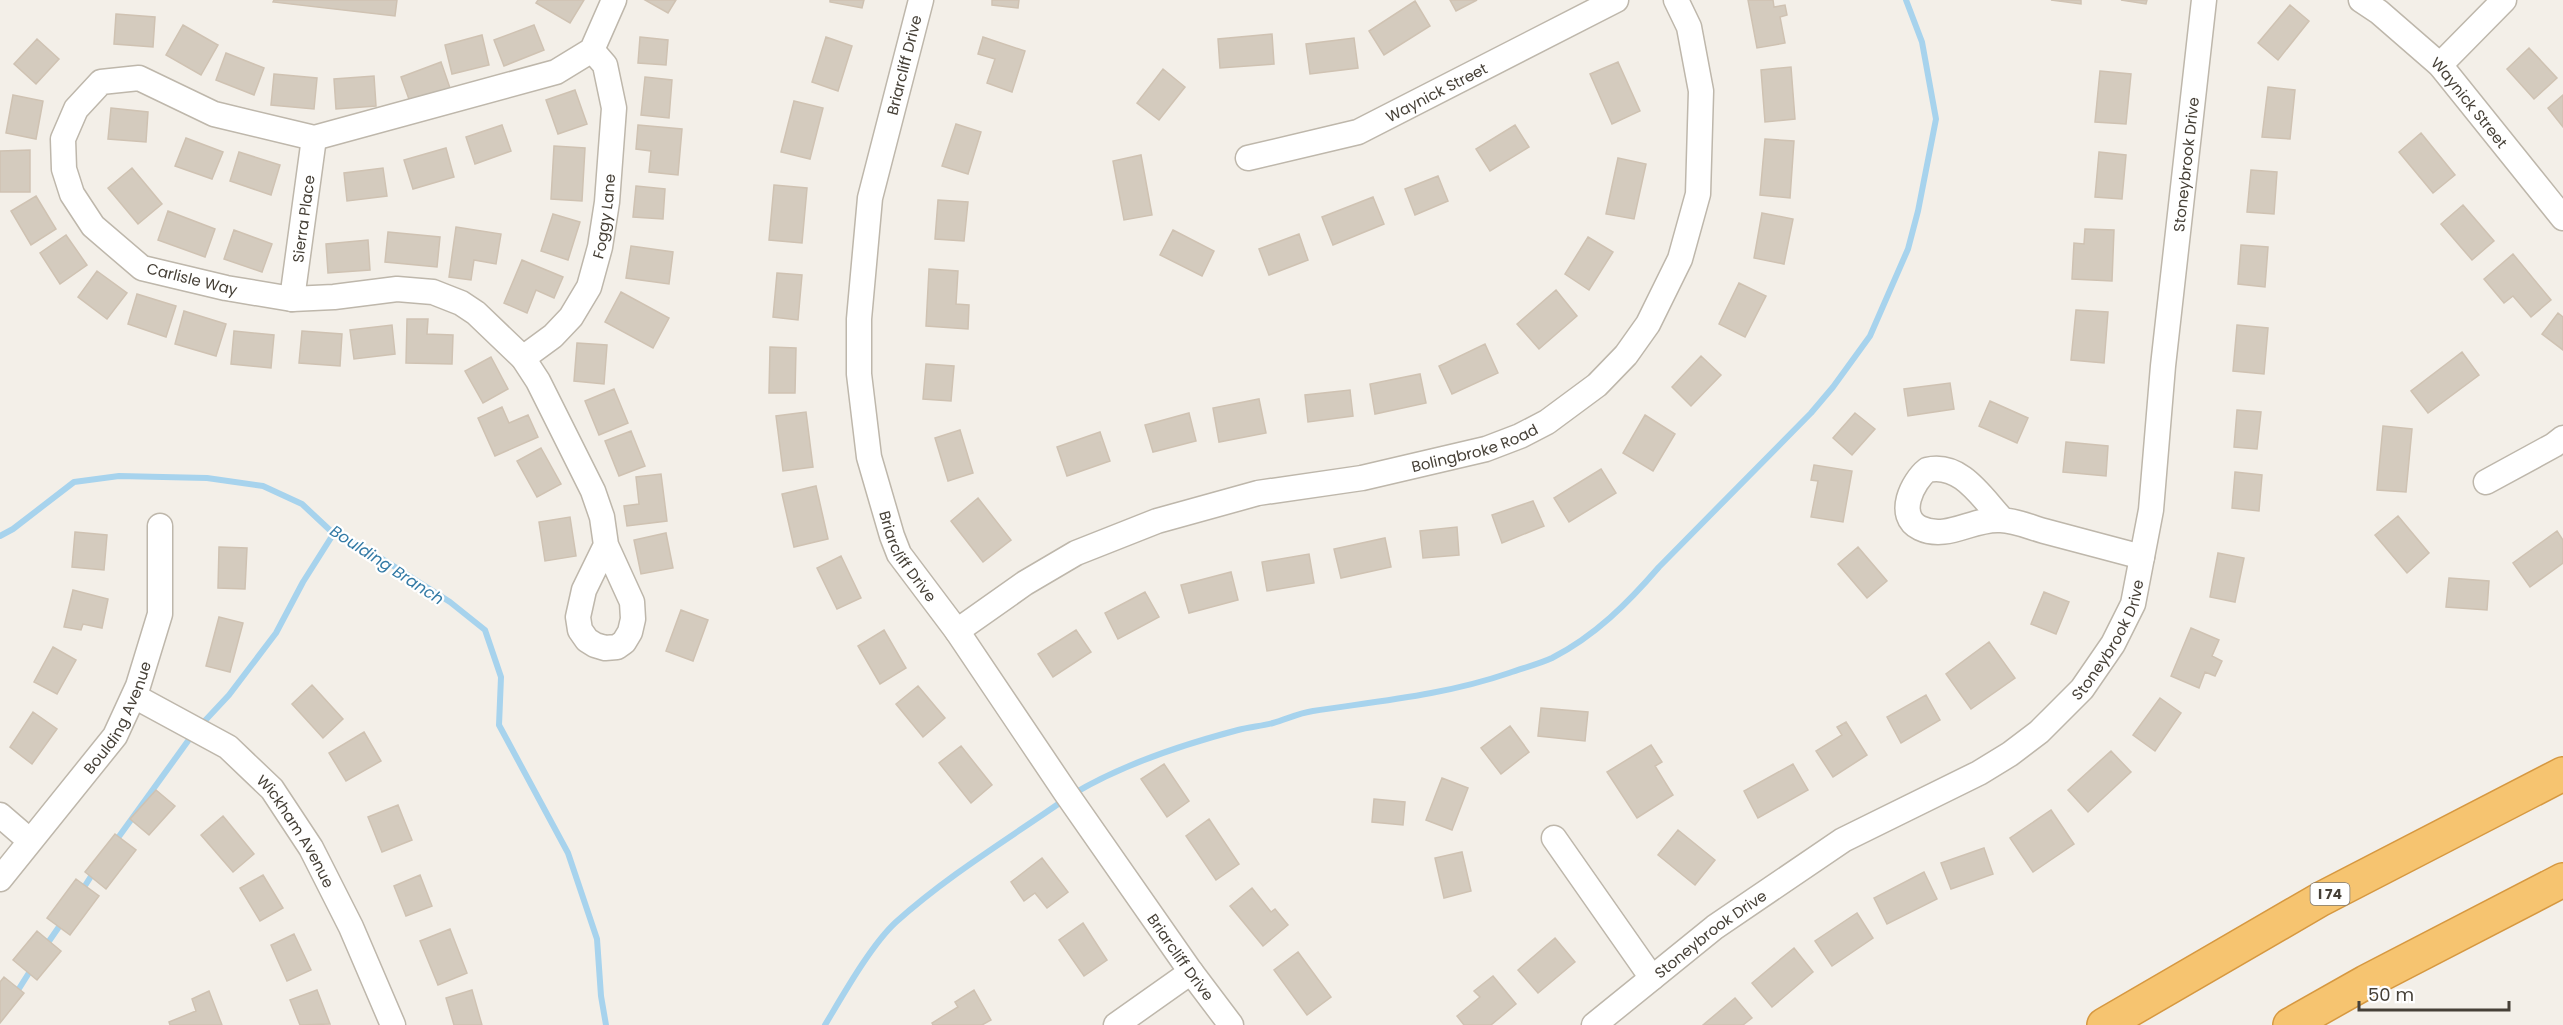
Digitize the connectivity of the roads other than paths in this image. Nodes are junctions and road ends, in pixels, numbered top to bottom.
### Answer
1 (614, 0) edge
2 (921, 0) edge
3 (1616, 0) edge
4 (1676, 0) edge
5 (2204, 0) edge
6 (2361, 0) edge
7 (2504, 0) edge
8 (592, 50) junction
9 (2440, 65) junction
10 (314, 138) junction
11 (1248, 158) dead end
12 (2563, 218) edge
13 (292, 299) junction
14 (523, 358) junction
15 (2563, 438) edge
16 (2486, 482) dead end
17 (2002, 519) dead end
18 (160, 526) dead end
19 (606, 545) dead end
20 (2142, 557) junction
21 (957, 631) junction
22 (134, 696) junction
23 (2563, 774) edge
24 (0, 815) edge
25 (1554, 838) dead end
26 (30, 840) junction
27 (0, 879) edge
28 (2563, 880) edge
29 (1191, 972) junction
30 (1652, 978) junction
31 (393, 1025) edge
32 (1116, 1025) edge
33 (1231, 1025) edge
34 (1594, 1025) edge
35 (2104, 1025) edge
36 (2290, 1025) edge

1 - 8 street
2 - 21 street, Briarcliff Drive
3 - 11 street, Waynick Street
4 - 21 street, Bolingbroke Road
5 - 20 street, Stoneybrook Drive
6 - 9 street, Waynick Street
7 - 9 street
8 - 10 street, Carlisle Way
8 - 14 street, Foggy Lane
9 - 12 street, Waynick Street
10 - 13 street, Sierra Place
10 - 13 street, Carlisle Way
13 - 14 street, Carlisle Way
14 - 19 street, Carlisle Way
15 - 16 street
17 - 20 street
18 - 22 street, Boulding Avenue
20 - 30 street, Stoneybrook Drive
21 - 29 street, Briarcliff Drive
22 - 26 street, Boulding Avenue
22 - 31 street, Wickham Avenue
23 - 35 highway, I 74
24 - 26 street
25 - 30 street
26 - 27 street, Boulding Avenue
28 - 36 highway
29 - 32 street
29 - 33 street, Briarcliff Drive
30 - 34 street, Stoneybrook Drive

